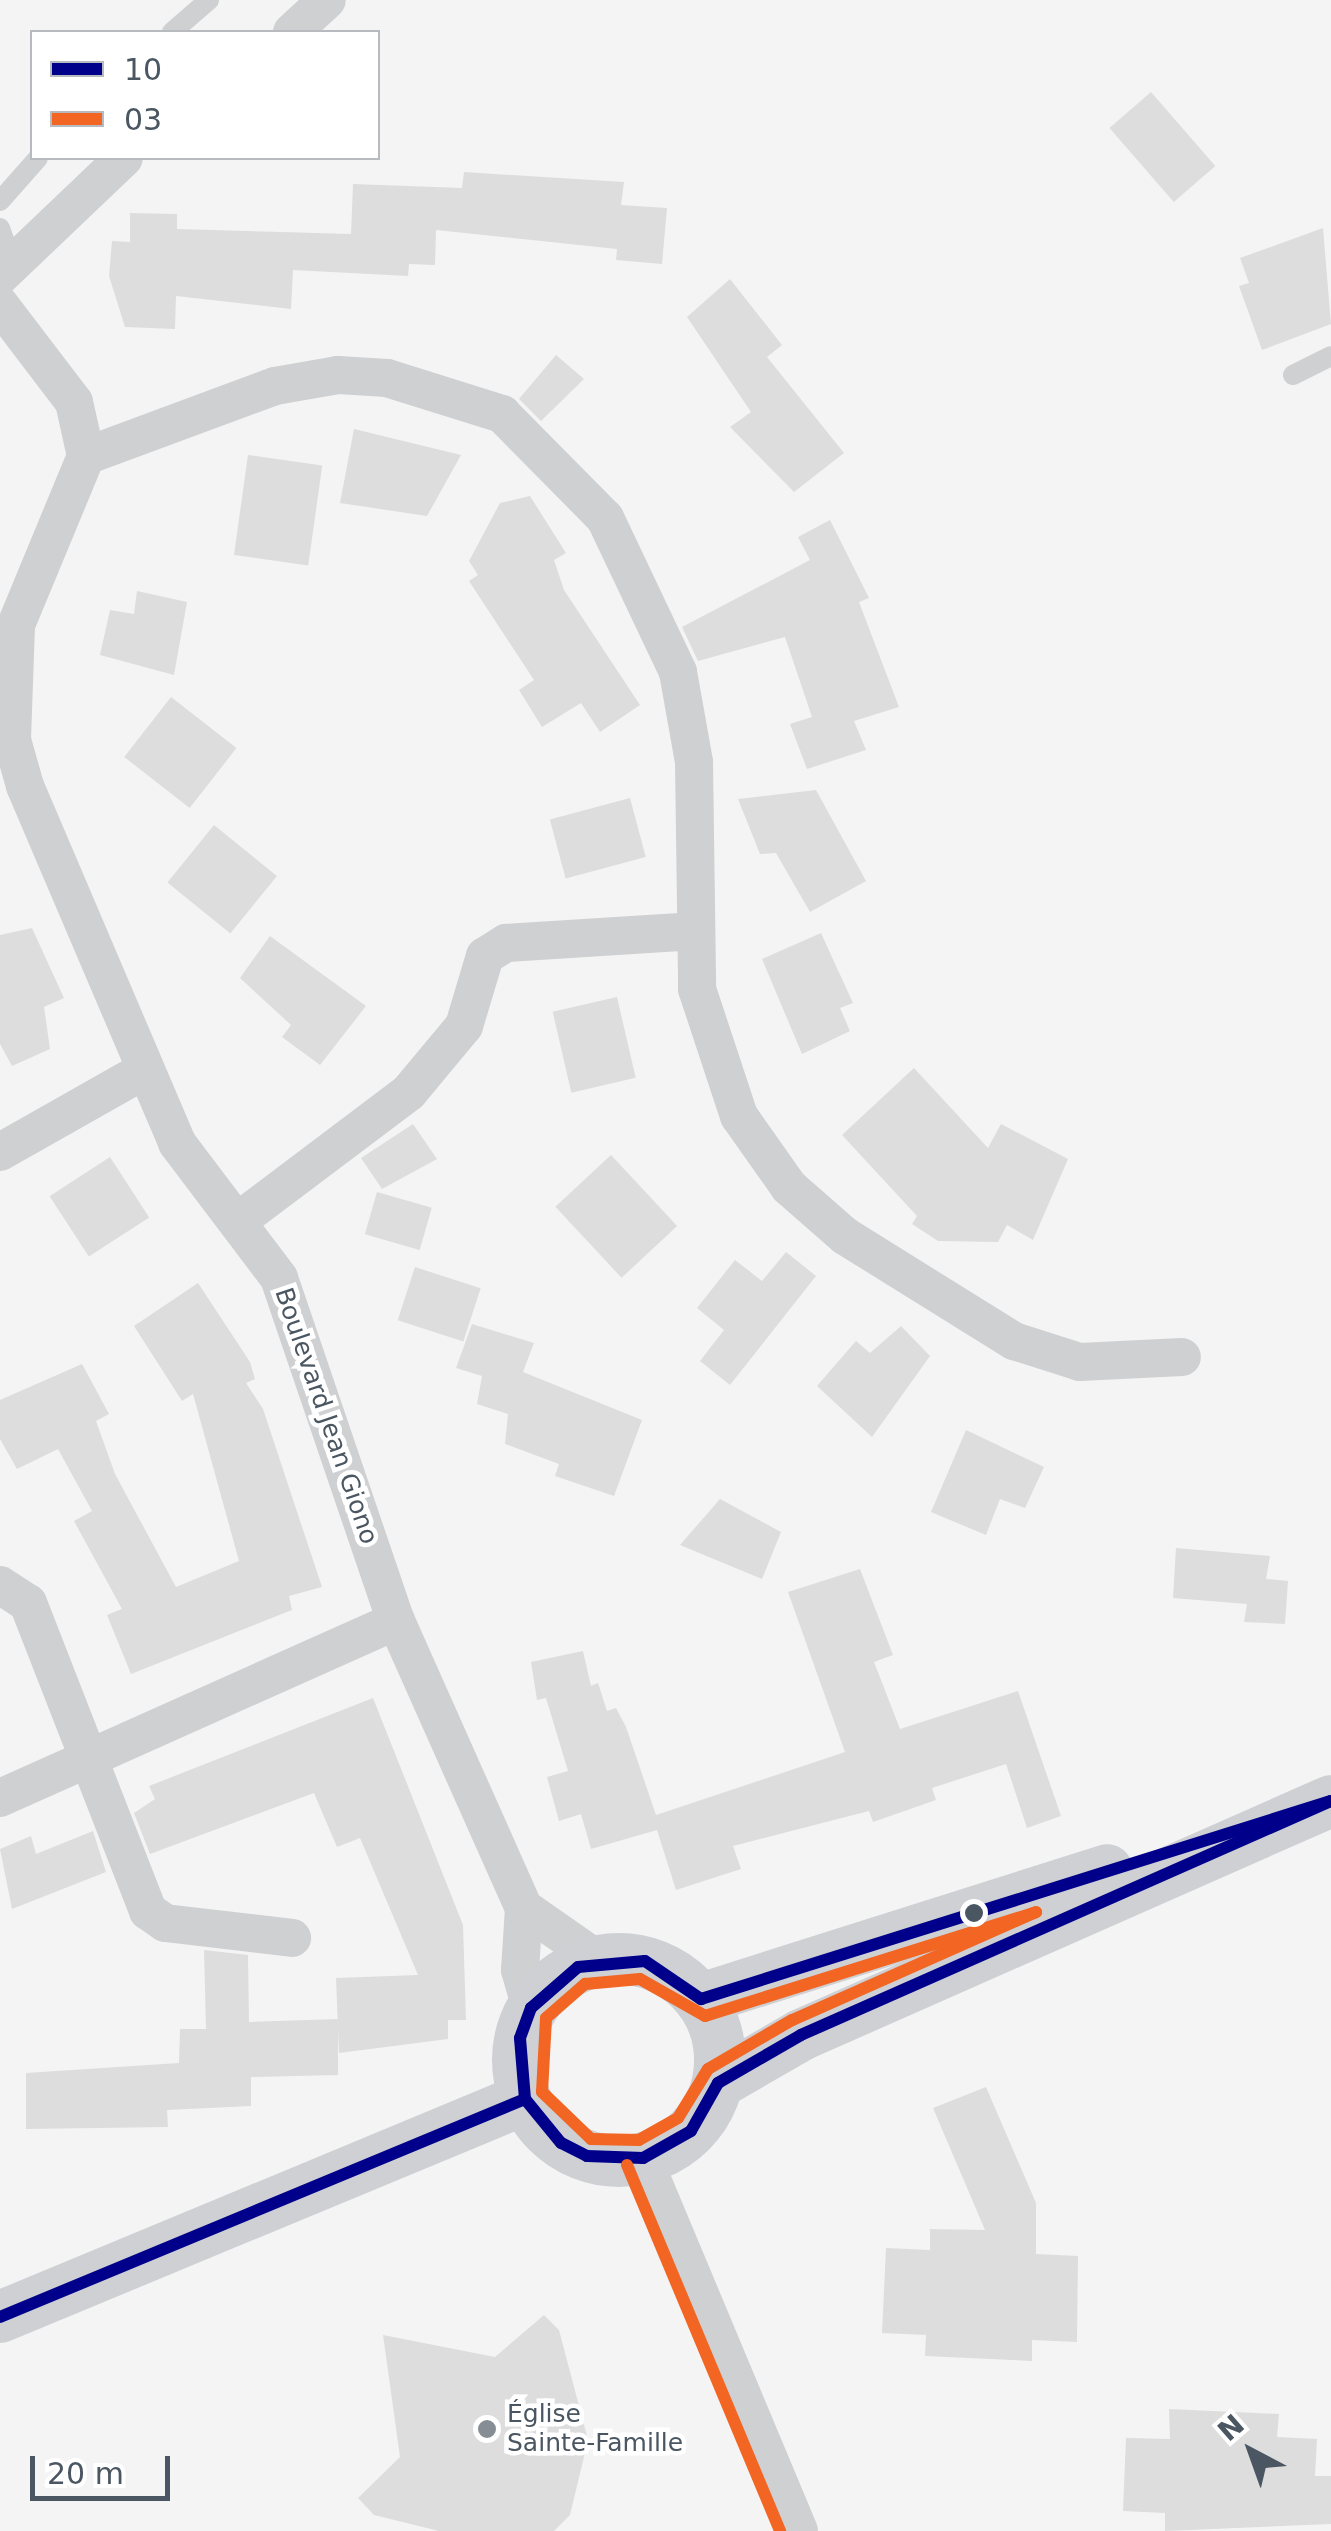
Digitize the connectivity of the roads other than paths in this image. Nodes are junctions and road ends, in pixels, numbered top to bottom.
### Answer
1 (209, 0) edge
2 (327, 0) edge
3 (174, 30) edge
4 (294, 30) edge
5 (36, 160) edge
6 (122, 160) edge
7 (0, 201) edge
8 (4, 256) edge
9 (0, 306) edge
10 (1331, 356) edge
11 (1292, 374) dead end
12 (86, 456) junction
13 (6, 743) edge
14 (696, 931) junction
15 (144, 1071) junction
16 (0, 1152) edge
17 (238, 1221) junction
18 (1182, 1357) dead end
19 (0, 1585) edge
20 (396, 1621) junction
21 (89, 1760) junction
22 (0, 1798) edge
23 (1325, 1804) edge
24 (524, 1908) junction
25 (292, 1938) dead end
26 (600, 1961) junction
27 (701, 1999) junction
28 (531, 2008) junction
29 (718, 2083) junction
30 (525, 2099) junction
31 (644, 2158) junction
32 (0, 2317) edge
33 (800, 2531) edge

1 - 3 lane
2 - 4 street
5 - 7 lane
6 - 8 street
9 - 12 street
10 - 11 lane
12 - 13 street, Boulevard Jean Giono
12 - 14 street
13 - 15 street, Boulevard Jean Giono
14 - 17 street
14 - 18 street
15 - 16 street
15 - 17 street, Boulevard Jean Giono
17 - 20 street, Boulevard Jean Giono
19 - 21 street
20 - 21 street
20 - 24 street, Boulevard Jean Giono
21 - 22 street
21 - 25 street
23 - 27 street
23 - 29 street
24 - 26 street
24 - 28 street, Boulevard Jean Giono
26 - 27 street
26 - 28 street
27 - 29 street
28 - 30 street
29 - 31 street
30 - 31 street
30 - 32 street
31 - 33 street

